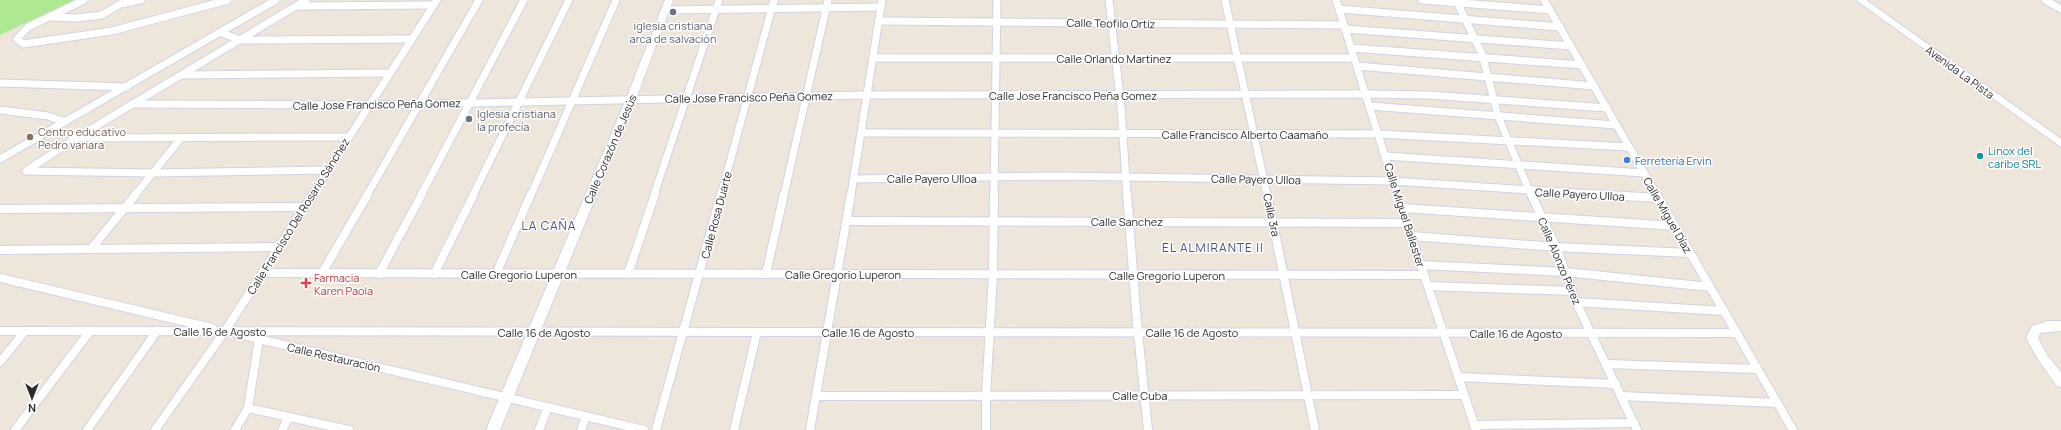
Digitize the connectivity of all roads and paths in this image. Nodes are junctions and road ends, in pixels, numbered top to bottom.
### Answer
1 (84, 0) edge
2 (141, 0) edge
3 (228, 0) edge
4 (276, 0) edge
5 (306, 0) edge
6 (479, 0) edge
7 (524, 0) edge
8 (569, 0) edge
9 (616, 0) edge
10 (719, 0) edge
11 (997, 0) edge
12 (1109, 0) edge
13 (1225, 0) edge
14 (1336, 0) edge
15 (1422, 0) edge
16 (1544, 0) edge
17 (1860, 0) edge
18 (2045, 0) edge
19 (1457, 2) edge
20 (435, 3) edge
21 (882, 3) edge
22 (773, 4) edge
23 (827, 4) edge
24 (667, 5) edge
25 (296, 6) junction
26 (716, 9) junction
27 (1339, 9) junction
28 (2061, 9) edge
29 (1550, 10) junction
30 (48, 17) junction
31 (1466, 19) junction
32 (879, 21) junction
33 (996, 22) junction
34 (1112, 23) junction
35 (1230, 24) junction
36 (1344, 27) junction
37 (1560, 27) junction
38 (222, 33) junction
39 (412, 39) junction
40 (1476, 39) junction
41 (240, 40) junction
42 (1571, 46) junction
43 (1351, 48) junction
44 (873, 58) junction
45 (996, 58) junction
46 (1116, 58) junction
47 (1238, 58) junction
48 (1483, 58) junction
49 (1355, 62) junction
50 (1582, 65) junction
51 (390, 73) junction
52 (182, 75) junction
53 (1489, 77) junction
54 (0, 83) edge
55 (1594, 86) junction
56 (128, 87) junction
57 (1366, 94) junction
58 (867, 95) junction
59 (995, 95) junction
60 (1119, 95) junction
61 (1246, 95) junction
62 (807, 96) junction
63 (748, 97) junction
64 (686, 99) junction
65 (572, 100) junction
66 (631, 100) junction
67 (1494, 100) junction
68 (471, 102) junction
69 (520, 102) junction
70 (420, 103) junction
71 (132, 104) junction
72 (369, 105) junction
73 (1370, 106) junction
74 (1607, 108) junction
75 (0, 110) edge
76 (1498, 116) junction
77 (65, 122) junction
78 (1616, 124) junction
79 (861, 133) junction
80 (995, 133) junction
81 (1123, 134) junction
82 (1254, 134) junction
83 (1378, 134) junction
84 (348, 137) junction
85 (76, 138) junction
86 (181, 138) junction
87 (1508, 141) junction
88 (2061, 144) edge
89 (1629, 147) junction
90 (0, 152) edge
91 (13, 152) junction
92 (1385, 156) junction
93 (0, 160) edge
94 (1517, 164) junction
95 (327, 170) junction
96 (153, 172) junction
97 (1644, 172) junction
98 (994, 177) junction
99 (1128, 178) junction
100 (854, 179) junction
101 (1264, 179) junction
102 (1393, 181) junction
103 (1529, 191) junction
104 (1659, 198) junction
105 (304, 207) junction
106 (1402, 208) junction
107 (0, 209) edge
108 (123, 209) junction
109 (1541, 216) junction
110 (847, 221) junction
111 (1129, 221) junction
112 (994, 222) junction
113 (1273, 222) junction
114 (1406, 222) junction
115 (1675, 226) junction
116 (1411, 236) junction
117 (278, 247) junction
118 (1556, 247) junction
119 (91, 249) junction
120 (0, 250) edge
121 (1690, 253) junction
122 (1420, 265) junction
123 (1565, 272) junction
124 (262, 273) junction
125 (322, 274) junction
126 (379, 274) junction
127 (434, 274) junction
128 (496, 274) junction
129 (557, 274) junction
130 (628, 274) junction
131 (700, 274) junction
132 (766, 274) junction
133 (838, 274) junction
134 (993, 274) junction
135 (1134, 275) junction
136 (1285, 275) junction
137 (1424, 275) junction
138 (0, 278) edge
139 (1428, 286) junction
140 (1710, 287) junction
141 (1572, 291) junction
142 (1576, 302) junction
143 (1724, 311) junction
144 (2061, 326) edge
145 (0, 331) edge
146 (25, 331) junction
147 (90, 331) junction
148 (157, 331) junction
149 (225, 331) junction
150 (534, 332) junction
151 (683, 332) junction
152 (757, 332) junction
153 (828, 332) junction
154 (989, 332) junction
155 (1138, 332) junction
156 (1296, 332) junction
157 (1443, 333) junction
158 (1592, 333) junction
159 (1737, 333) junction
160 (259, 339) junction
161 (0, 362) edge
162 (1607, 364) junction
163 (1757, 368) junction
164 (1458, 377) junction
165 (2061, 382) edge
166 (1616, 384) junction
167 (1464, 394) junction
168 (1144, 395) junction
169 (1308, 395) junction
170 (816, 396) junction
171 (986, 396) junction
172 (1621, 396) junction
173 (506, 398) junction
174 (1777, 403) junction
175 (548, 407) junction
176 (248, 408) junction
177 (289, 416) junction
178 (586, 416) junction
179 (1635, 426) edge
180 (621, 427) edge
181 (1475, 428) edge
182 (15, 430) edge
183 (87, 430) edge
184 (155, 430) edge
185 (235, 430) edge
186 (282, 430) edge
187 (349, 430) edge
188 (493, 430) edge
189 (539, 430) edge
190 (581, 430) edge
191 (644, 430) edge
192 (656, 430) edge
193 (734, 430) edge
194 (810, 430) edge
195 (986, 430) edge
196 (1148, 430) edge
197 (1315, 430) edge
198 (1793, 430) edge

1 - 30 street
2 - 30 street
3 - 30 street
4 - 38 street
5 - 25 street
6 - 70 street
7 - 68 street
8 - 69 street
9 - 65 street
10 - 26 street
11 - 33 street
12 - 34 street
13 - 35 street, Calle 3ra
14 - 27 street, Calle Miguel Ballester
15 - 19 street
16 - 29 street, Calle Miguel Díaz
17 - 88 street, Avenida La Pista
18 - 28 street
19 - 29 street
19 - 31 street, Calle Alonzo Pérez
20 - 25 street
20 - 39 street, Calle Francisco Del Rosario Sánchez
21 - 23 street
21 - 32 street
22 - 23 street
22 - 26 street
22 - 63 street, Calle Rosa Duarte
23 - 62 street
24 - 26 street
24 - 66 street, Calle Corazón de Jesús
25 - 41 street
26 - 64 street
27 - 31 street
27 - 36 street, Calle Miguel Ballester
29 - 37 street, Calle Miguel Díaz
31 - 37 street
31 - 40 street, Calle Alonzo Pérez
32 - 33 street, Calle Teofilo Ortiz
32 - 44 street
33 - 34 street, Calle Teofilo Ortiz
33 - 45 street
34 - 35 street, Calle Teofilo Ortiz
34 - 46 street
35 - 36 street, Calle Teofilo Ortiz
35 - 47 street, Calle 3ra
36 - 40 street, Calle Teofilo Ortiz
36 - 43 street, Calle Miguel Ballester
37 - 42 street, Calle Miguel Díaz
38 - 41 street
38 - 56 street
39 - 41 street
39 - 51 street, Calle Francisco Del Rosario Sánchez
40 - 42 street, Calle Teofilo Ortiz
40 - 48 street, Calle Alonzo Pérez
41 - 52 street
42 - 50 street, Calle Miguel Díaz
43 - 48 street
43 - 49 street, Calle Miguel Ballester
44 - 45 street, Calle Orlando Martinez
44 - 58 street
45 - 46 street, Calle Orlando Martinez
45 - 59 street
46 - 47 street, Calle Orlando Martinez
46 - 60 street
47 - 49 street, Calle Orlando Martinez
47 - 61 street, Calle 3ra
48 - 50 street
48 - 53 street, Calle Alonzo Pérez
49 - 53 street, Calle Orlando Martinez
49 - 57 street, Calle Miguel Ballester
50 - 55 street, Calle Miguel Díaz
51 - 52 street
51 - 72 street, Calle Francisco Del Rosario Sánchez
52 - 71 street
53 - 55 street, Calle Orlando Martinez
53 - 67 street, Calle Alonzo Pérez
54 - 56 street
55 - 74 street, Calle Miguel Díaz
56 - 77 street
57 - 61 street, Calle Jose Francisco Peña Gomez
57 - 67 street, Calle Jose Francisco Peña Gomez
57 - 73 street, Calle Miguel Ballester
58 - 59 street, Calle Jose Francisco Peña Gomez
58 - 62 street, Calle Jose Francisco Peña Gomez
58 - 79 street
59 - 60 street, Calle Jose Francisco Peña Gomez
59 - 80 street
60 - 61 street, Calle Jose Francisco Peña Gomez
60 - 81 street
61 - 82 street, Calle 3ra
62 - 63 street, Calle Jose Francisco Peña Gomez
62 - 132 street
63 - 64 street, Calle Jose Francisco Peña Gomez
63 - 131 street, Calle Rosa Duarte
64 - 66 street, Calle Jose Francisco Peña Gomez
64 - 130 street
65 - 66 street, Calle Jose Francisco Peña Gomez
65 - 69 street, Calle Jose Francisco Peña Gomez
65 - 128 street
66 - 129 street, Calle Corazón de Jesús
67 - 74 street, Calle Jose Francisco Peña Gomez
67 - 76 street, Calle Alonzo Pérez
68 - 69 street, Calle Jose Francisco Peña Gomez
68 - 70 street, Calle Jose Francisco Peña Gomez
68 - 126 street
69 - 127 street
70 - 72 street, Calle Jose Francisco Peña Gomez
70 - 125 street
71 - 72 street, Calle Jose Francisco Peña Gomez
71 - 85 street
72 - 84 street, Calle Francisco Del Rosario Sánchez
73 - 76 street
73 - 83 street, Calle Miguel Ballester
74 - 78 street, Calle Miguel Díaz
75 - 77 street
76 - 78 street
76 - 87 street, Calle Alonzo Pérez
77 - 91 street
78 - 89 street, Calle Miguel Díaz
79 - 80 street, Calle Francisco Alberto Caamaño
79 - 100 street
80 - 81 street, Calle Francisco Alberto Caamaño
80 - 98 street
81 - 82 street, Calle Francisco Alberto Caamaño
81 - 99 street
82 - 83 street, Calle Francisco Alberto Caamaño
82 - 101 street, Calle 3ra
83 - 87 street, Calle Francisco Alberto Caamaño
83 - 92 street, Calle Miguel Ballester
84 - 86 street
84 - 95 street, Calle Francisco Del Rosario Sánchez
85 - 86 street
85 - 96 street
86 - 96 street
87 - 89 street, Calle Francisco Alberto Caamaño
87 - 94 street, Calle Alonzo Pérez
89 - 97 street, Calle Miguel Díaz
90 - 91 street
91 - 93 street
92 - 94 street
92 - 102 street, Calle Miguel Ballester
94 - 97 street
94 - 103 street, Calle Alonzo Pérez
95 - 96 street
95 - 105 street, Calle Francisco Del Rosario Sánchez
96 - 108 street
97 - 104 street, Calle Miguel Díaz
98 - 99 street, Calle Payero Ulloa
98 - 100 street, Calle Payero Ulloa
98 - 112 street
99 - 101 street, Calle Payero Ulloa
99 - 111 street
100 - 110 street
101 - 102 street, Calle Payero Ulloa
101 - 113 street, Calle 3ra
102 - 103 street, Calle Payero Ulloa
102 - 106 street, Calle Miguel Ballester
103 - 104 street, Calle Payero Ulloa
103 - 109 street, Calle Alonzo Pérez
104 - 115 street, Calle Miguel Díaz
105 - 108 street
105 - 117 street, Calle Francisco Del Rosario Sánchez
106 - 109 street
106 - 114 street, Calle Miguel Ballester
107 - 108 street
108 - 119 street
109 - 115 street
109 - 118 street, Calle Alonzo Pérez
110 - 112 street, Calle Sanchez
110 - 133 street
111 - 112 street, Calle Sanchez
111 - 113 street, Calle Sanchez
111 - 135 street
112 - 134 street
113 - 114 street, Calle Sanchez
113 - 136 street, Calle 3ra
114 - 116 street, Calle Miguel Ballester
115 - 121 street, Calle Miguel Díaz
116 - 118 street
116 - 122 street, Calle Miguel Ballester
117 - 119 street
117 - 124 street, Calle Francisco Del Rosario Sánchez
118 - 121 street
118 - 123 street, Calle Alonzo Pérez
119 - 120 street
121 - 140 street, Calle Miguel Díaz
122 - 123 street
122 - 137 street, Calle Miguel Ballester
123 - 140 street
123 - 141 street, Calle Alonzo Pérez
124 - 125 street, Calle Gregorio Luperon
124 - 149 street, Calle Francisco Del Rosario Sánchez
125 - 126 street, Calle Gregorio Luperon
126 - 127 street, Calle Gregorio Luperon
127 - 128 street, Calle Gregorio Luperon
128 - 129 street, Calle Gregorio Luperon
129 - 130 street, Calle Gregorio Luperon
129 - 150 street, Calle Corazón de Jesús
130 - 131 street, Calle Gregorio Luperon
131 - 132 street, Calle Gregorio Luperon
131 - 151 street, Calle Rosa Duarte
132 - 133 street, Calle Gregorio Luperon
133 - 134 street, Calle Gregorio Luperon
133 - 153 street
134 - 135 street, Calle Gregorio Luperon
134 - 154 street
135 - 136 street, Calle Gregorio Luperon
135 - 155 street
136 - 137 street, Calle Gregorio Luperon
136 - 156 street, Calle 3ra
137 - 139 street, Calle Miguel Ballester
138 - 149 street, Calle Restauración
139 - 141 street
139 - 157 street, Calle Miguel Ballester
140 - 143 street, Calle Miguel Díaz
141 - 142 street, Calle Alonzo Pérez
142 - 143 street
142 - 158 street, Calle Alonzo Pérez
143 - 159 street, Calle Miguel Díaz
144 - 165 street
145 - 146 street, Calle 16 de Agosto
146 - 147 street, Calle 16 de Agosto
146 - 161 street
147 - 148 street, Calle 16 de Agosto
147 - 182 street
148 - 149 street, Calle 16 de Agosto
148 - 183 street
149 - 150 street, Calle 16 de Agosto
149 - 160 street, Calle Restauración
149 - 184 street, Calle Francisco Del Rosario Sánchez
150 - 151 street, Calle 16 de Agosto
150 - 173 street, Calle Corazón de Jesús
151 - 152 street, Calle 16 de Agosto
151 - 192 street, Calle Rosa Duarte
152 - 153 street, Calle 16 de Agosto
152 - 193 street
153 - 154 street, Calle 16 de Agosto
153 - 170 street
154 - 155 street, Calle 16 de Agosto
154 - 171 street
155 - 156 street, Calle 16 de Agosto
155 - 168 street
156 - 157 street, Calle 16 de Agosto
156 - 169 street, Calle 3ra
157 - 158 street, Calle 16 de Agosto
157 - 164 street, Calle Miguel Ballester
158 - 159 street, Calle 16 de Agosto
158 - 162 street, Calle Alonzo Pérez
159 - 163 street, Calle Miguel Díaz
160 - 173 street, Calle Restauración
160 - 176 street
162 - 163 street
162 - 166 street, Calle Alonzo Pérez
163 - 174 street, Calle Miguel Díaz
164 - 166 street
164 - 167 street, Calle Miguel Ballester
166 - 172 street, Calle Alonzo Pérez
167 - 169 street, Calle Cuba
167 - 181 street, Calle Miguel Ballester
168 - 169 street, Calle Cuba
168 - 171 street, Calle Cuba
168 - 196 street
169 - 197 street, Calle 3ra
170 - 171 street, Calle Cuba
170 - 194 street
171 - 195 street
172 - 174 street
172 - 179 street, Calle Alonzo Pérez
173 - 175 street, Calle Restauración
173 - 188 street, Calle Corazón de Jesús
174 - 198 street, Calle Miguel Díaz
175 - 178 street, Calle Restauración
175 - 189 street
176 - 177 street
176 - 185 street
177 - 186 street
177 - 187 street
178 - 180 street, Calle Restauración
178 - 190 street
179 - 181 street
180 - 191 street, Calle Restauración

